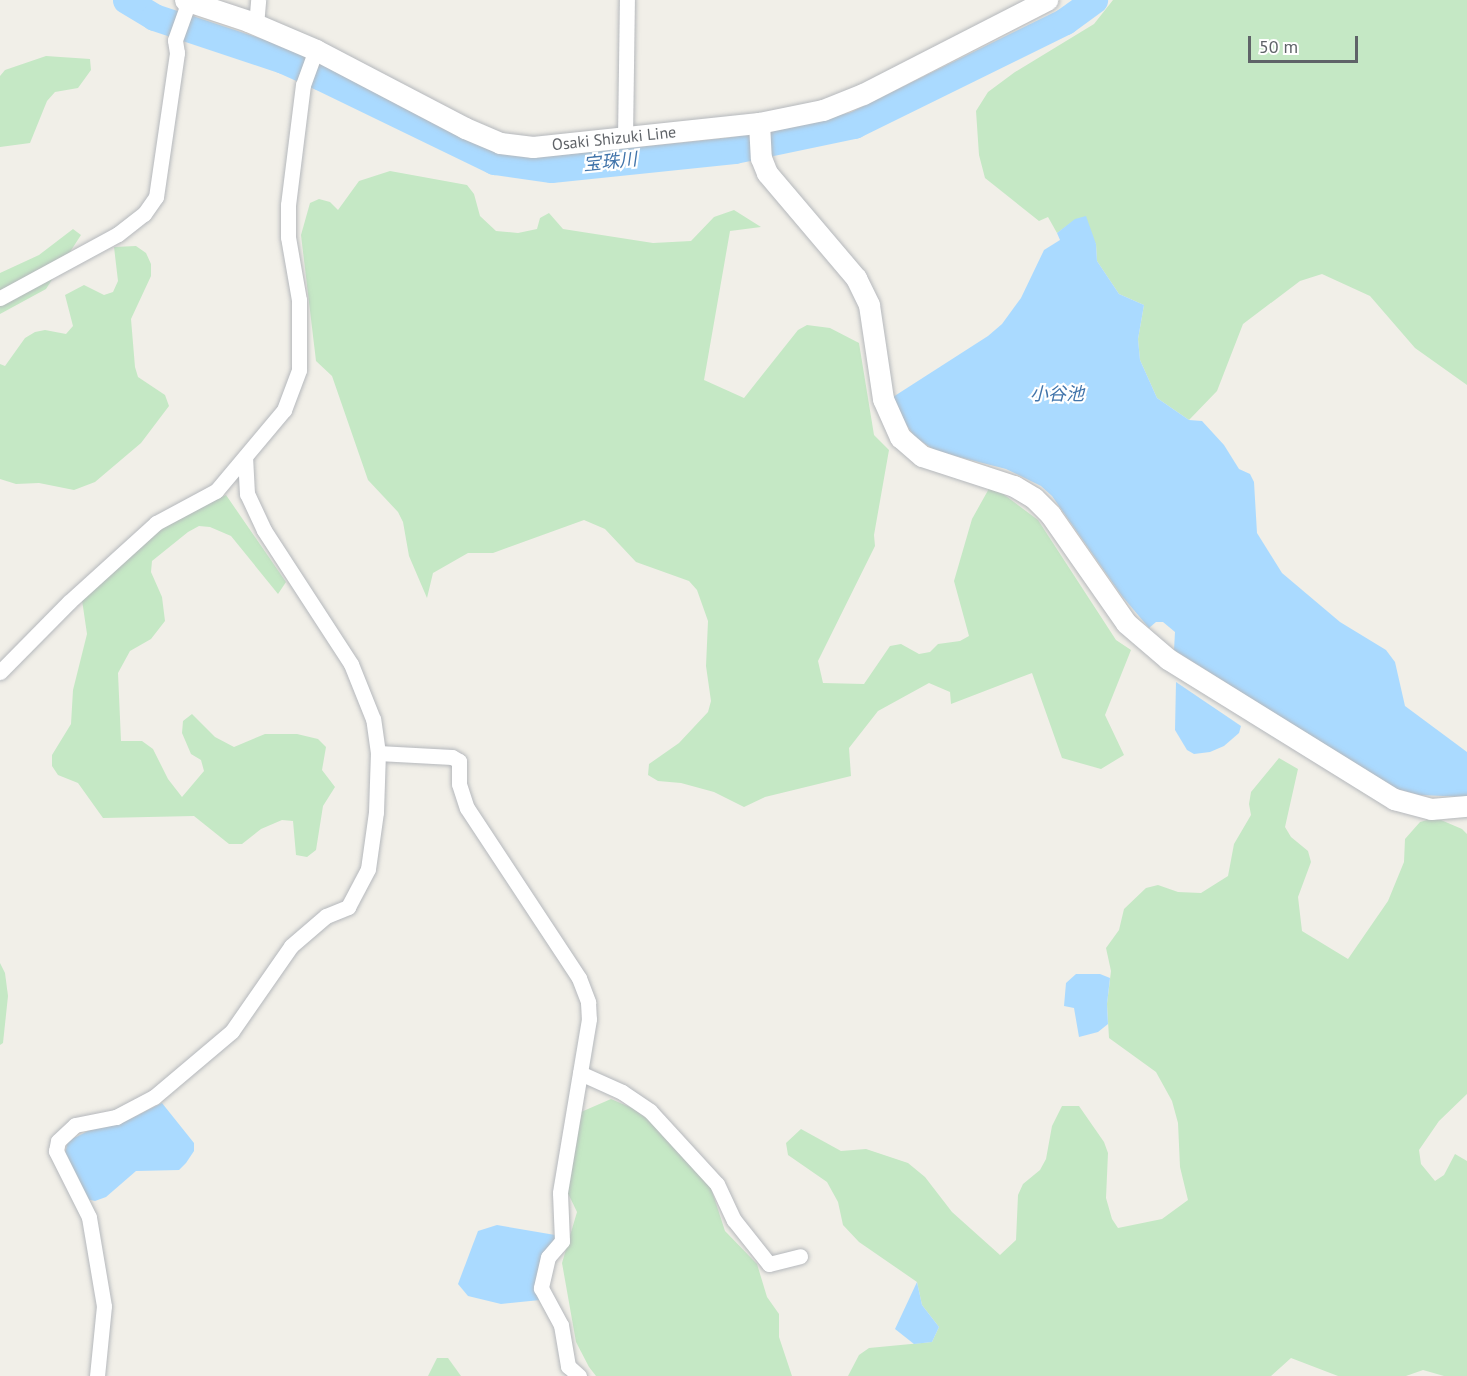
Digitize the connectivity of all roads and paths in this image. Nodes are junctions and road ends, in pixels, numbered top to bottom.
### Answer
1 (258, 0) edge
2 (627, 0) edge
3 (1047, 0) edge
4 (186, 6) edge
5 (256, 25) junction
6 (315, 55) junction
7 (759, 127) junction
8 (625, 138) junction
9 (0, 298) edge
10 (245, 457) junction
11 (0, 672) edge
12 (378, 753) junction
13 (1467, 806) edge
14 (580, 1073) junction
15 (800, 1256) dead end
16 (97, 1376) edge
17 (579, 1376) edge

1 - 5 street
2 - 8 street
3 - 7 street, Osaki Shizuki Line
4 - 5 street, Osaki Shizuki Line
4 - 9 street
5 - 6 street, Osaki Shizuki Line
6 - 8 street, Osaki Shizuki Line
6 - 10 street
7 - 8 street, Osaki Shizuki Line
7 - 13 street
10 - 11 street
10 - 12 street
12 - 14 street
12 - 16 street
14 - 15 street
14 - 17 street

